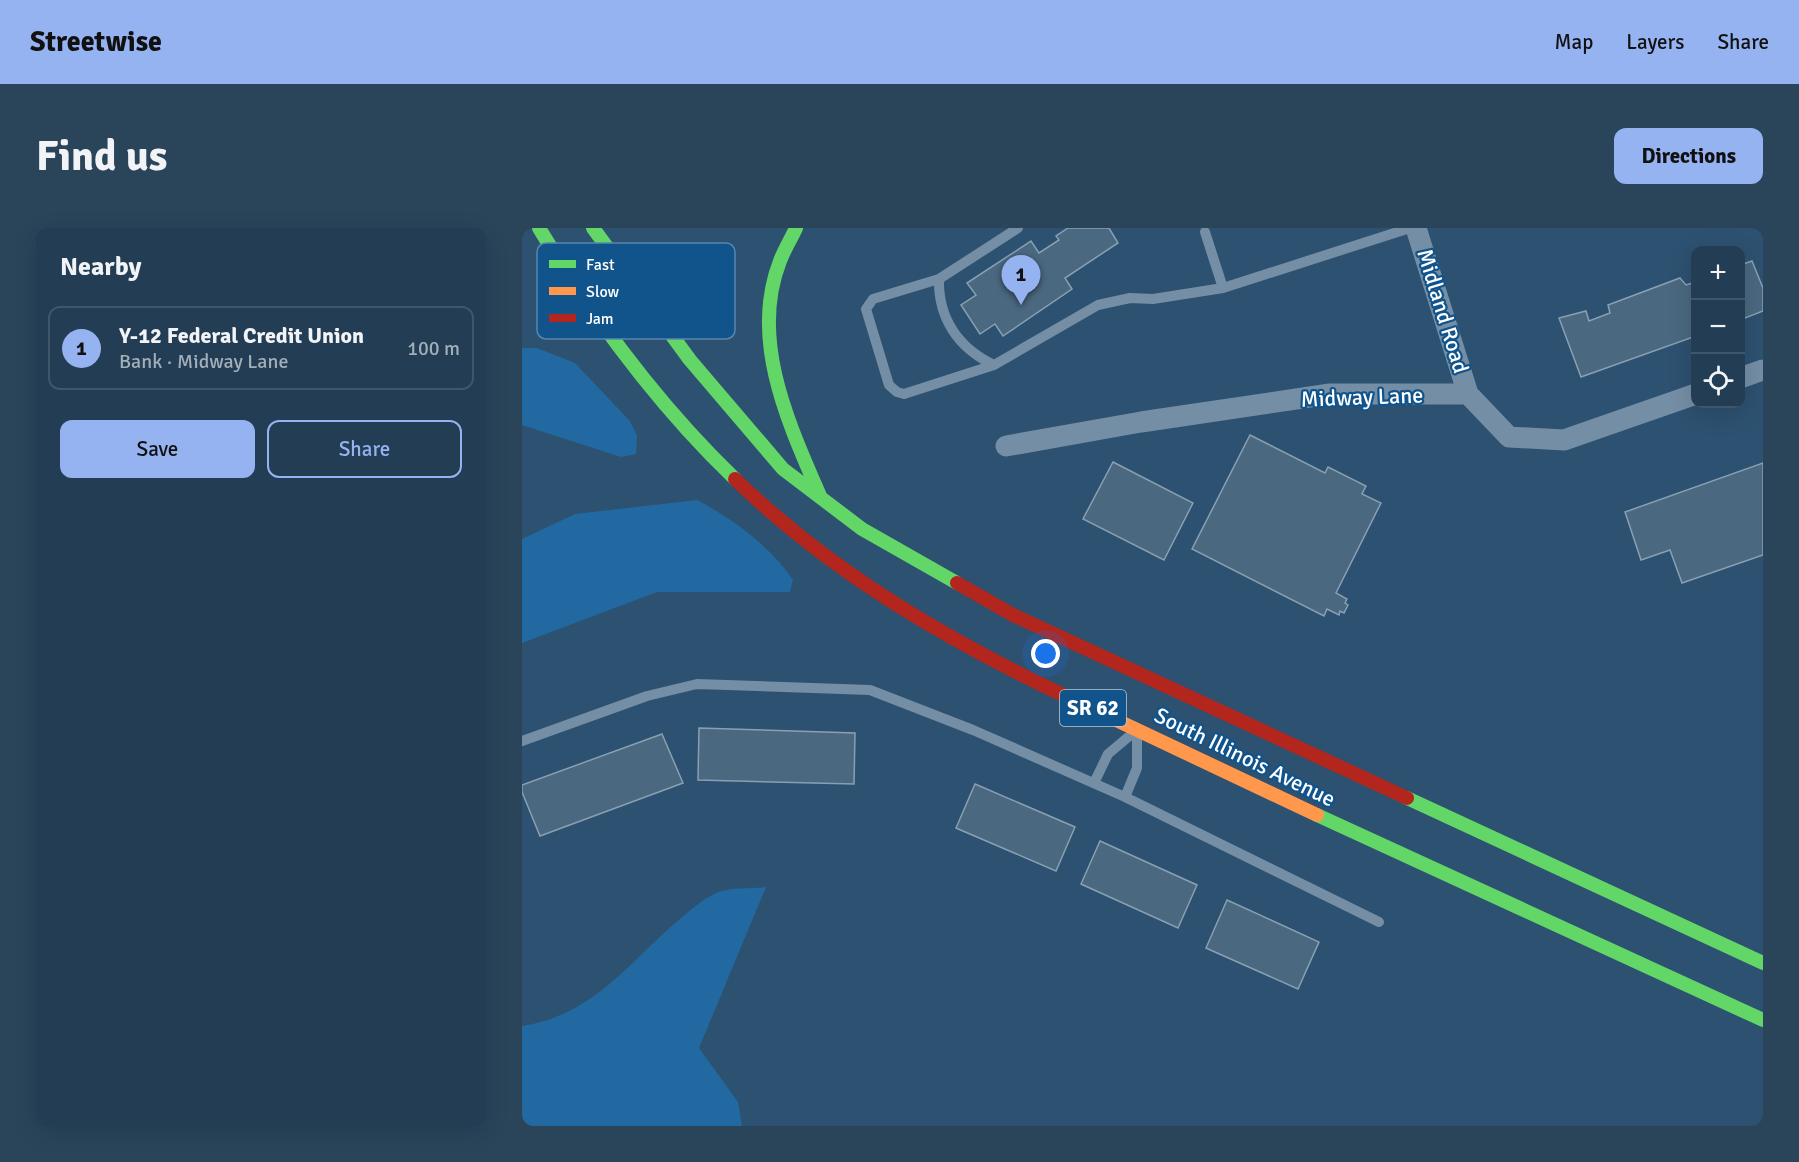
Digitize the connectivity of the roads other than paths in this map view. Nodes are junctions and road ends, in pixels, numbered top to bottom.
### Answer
1 (593, 228) edge
2 (796, 228) edge
3 (1018, 228) edge
4 (1410, 228) edge
5 (1416, 228) edge
6 (1205, 232) dead end
7 (606, 243) edge
8 (939, 279) junction
9 (1223, 288) junction
10 (609, 339) edge
11 (675, 339) edge
12 (994, 365) junction
13 (1763, 370) edge
14 (1745, 376) edge
15 (1468, 394) junction
16 (1691, 395) edge
17 (1006, 446) dead end
18 (822, 500) junction
19 (1139, 724) junction
20 (522, 741) edge
21 (1094, 783) junction
22 (1125, 797) junction
23 (1379, 922) dead end
24 (1763, 963) edge
25 (1763, 1020) edge

1 - 7 highway, South Illinois Avenue / SR 62
2 - 18 highway
3 - 8 lane
4 - 9 lane
5 - 15 street, Midland Road
6 - 9 lane
8 - 12 lane
8 - 12 lane
9 - 12 lane
10 - 19 highway, South Illinois Avenue / SR 62
11 - 18 highway, South Illinois Avenue / SR 62
13 - 14 street
15 - 16 street
15 - 17 street, Midway Lane
18 - 24 highway, South Illinois Avenue / SR 62
19 - 21 lane
19 - 22 lane
19 - 25 highway, South Illinois Avenue / SR 62
20 - 21 lane
21 - 22 lane
22 - 23 lane

